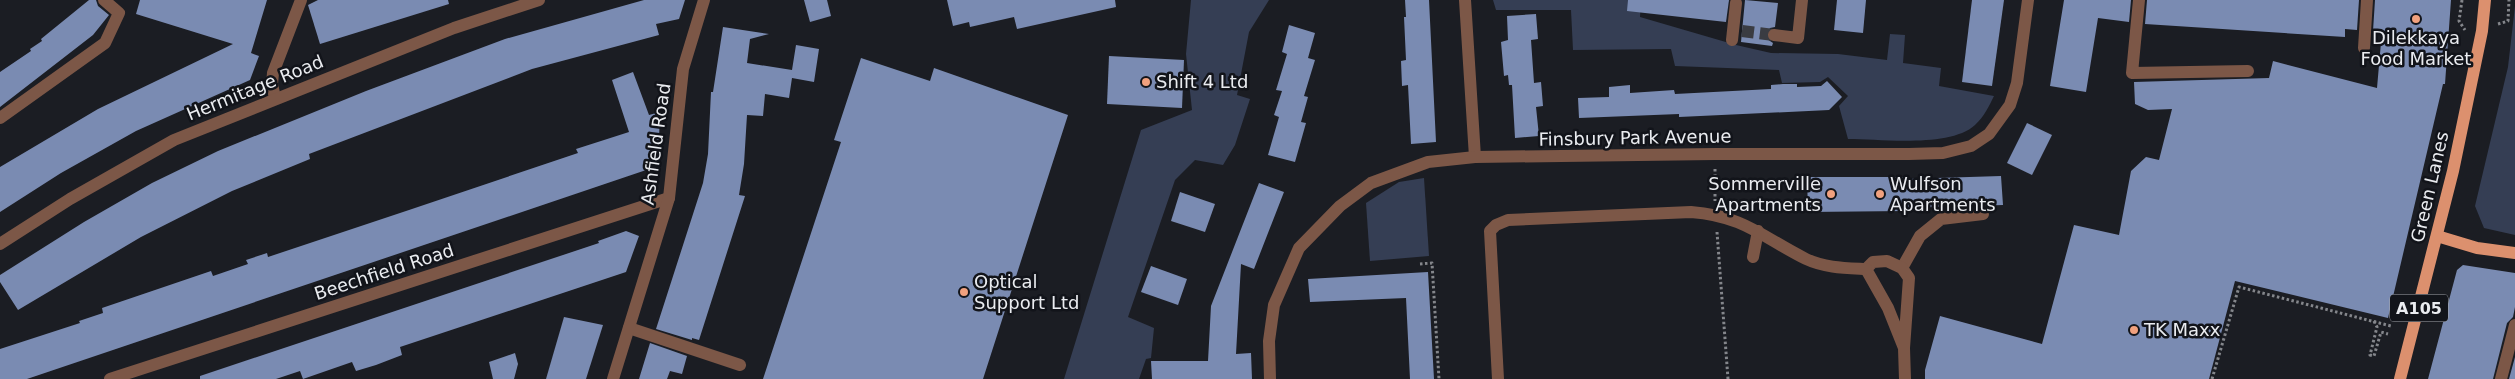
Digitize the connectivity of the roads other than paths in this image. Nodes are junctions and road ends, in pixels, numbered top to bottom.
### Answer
1 (104, 0) edge
2 (300, 0) edge
3 (540, 0) edge
4 (704, 0) edge
5 (1465, 0) edge
6 (1802, 0) edge
7 (2028, 0) edge
8 (2139, 0) edge
9 (2367, 0) edge
10 (2485, 0) edge
11 (1736, 3) dead end
12 (1736, 34) dead end
13 (1774, 35) tunnel mouth
14 (2364, 48) dead end
15 (2248, 71) dead end
16 (275, 98) junction
17 (0, 118) edge
18 (1475, 157) junction
19 (669, 198) junction
20 (1983, 214) dead end
21 (1758, 231) junction
22 (2437, 236) junction
23 (0, 244) edge
24 (2515, 253) edge
25 (1753, 257) dead end
26 (1902, 268) junction
27 (1866, 269) junction
28 (2515, 325) edge
29 (629, 328) junction
30 (1904, 348) junction
31 (740, 365) dead end
32 (110, 379) edge
33 (614, 379) edge
34 (1270, 379) edge
35 (1498, 379) edge
36 (1905, 379) edge
37 (2400, 379) edge
38 (2501, 379) edge

1 - 17 street
2 - 16 street
3 - 16 street, Hermitage Road
4 - 19 street, Ashfield Road
5 - 18 street
6 - 13 street
7 - 18 street, Finsbury Park Avenue
8 - 15 street
9 - 14 street
10 - 22 main road, Green Lanes / A105
11 - 12 street
16 - 23 street, Hermitage Road
18 - 34 street, Finsbury Park Avenue
19 - 29 street, Ashfield Road
19 - 32 street, Beechfield Road
20 - 26 street
21 - 25 street
21 - 27 street
21 - 35 street
22 - 24 main road
22 - 37 main road, Green Lanes / A105
26 - 27 street
26 - 30 street
27 - 30 street
28 - 38 street
29 - 31 street
29 - 33 street, Ashfield Road
30 - 36 street

